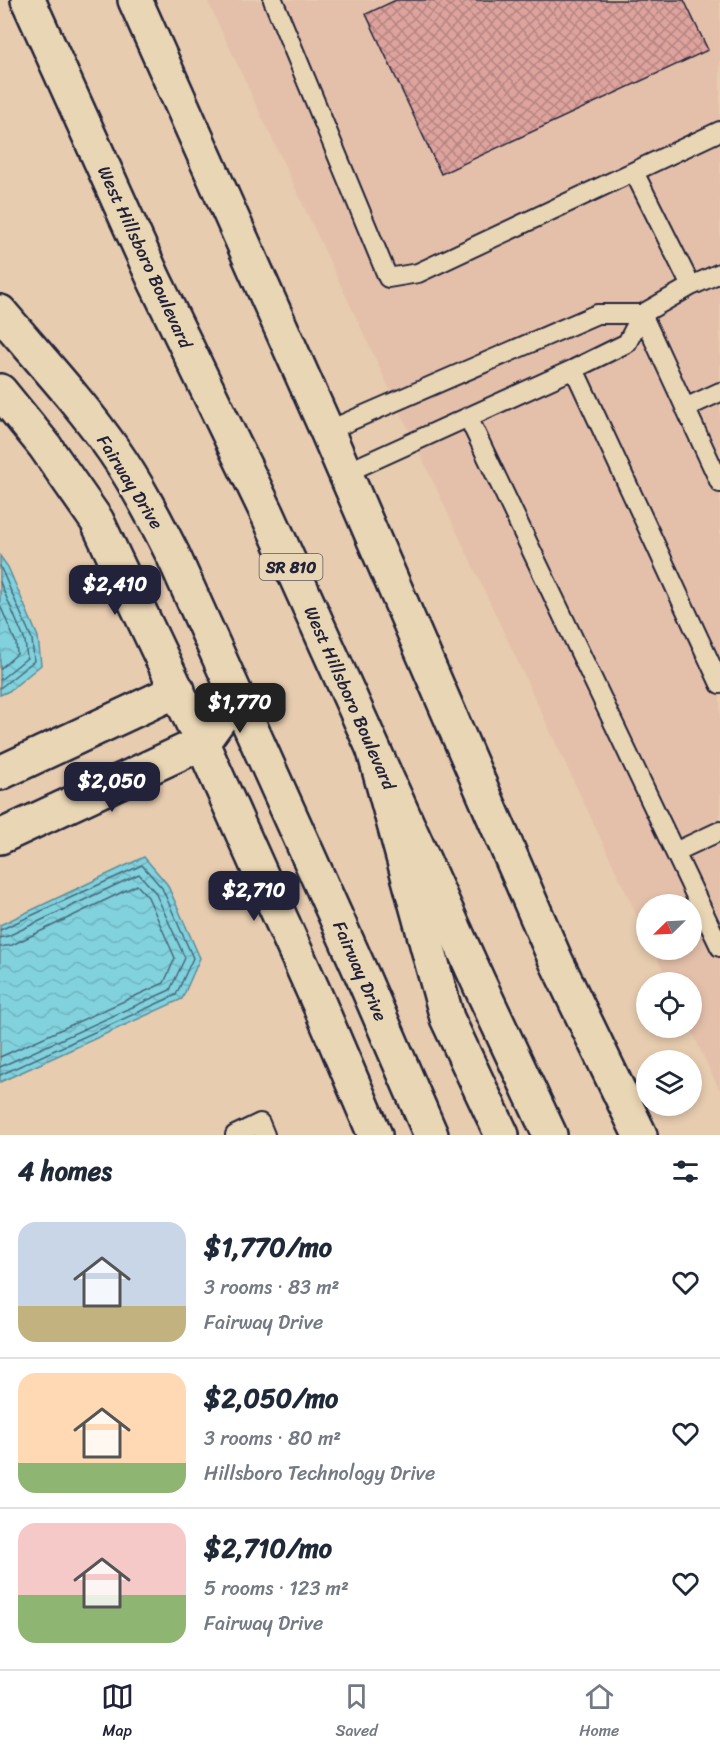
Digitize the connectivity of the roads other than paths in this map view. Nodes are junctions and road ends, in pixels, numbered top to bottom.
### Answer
1 (28, 0) edge
2 (135, 0) edge
3 (274, 0) edge
4 (720, 131) edge
5 (634, 172) junction
6 (720, 273) edge
7 (691, 286) junction
8 (0, 312) edge
9 (642, 314) junction
10 (574, 369) junction
11 (0, 391) edge
12 (720, 392) edge
13 (685, 408) junction
14 (468, 417) junction
15 (327, 431) junction
16 (345, 473) junction
17 (720, 483) edge
18 (720, 684) edge
19 (178, 690) junction
20 (236, 696) junction
21 (202, 743) junction
22 (374, 751) junction
23 (0, 773) edge
24 (720, 831) edge
25 (0, 837) edge
26 (675, 852) junction
27 (720, 947) edge
28 (234, 1135) edge
29 (265, 1135) edge
30 (375, 1135) edge
31 (431, 1135) edge
32 (502, 1135) edge
33 (550, 1135) edge
34 (640, 1135) edge

1 - 22 main road, West Hillsboro Boulevard / SR 810
2 - 15 main road
3 - 5 lane
4 - 5 lane
5 - 7 lane
6 - 7 lane
7 - 9 lane
8 - 20 main road, Fairway Drive
9 - 10 lane
9 - 13 lane
9 - 15 lane
10 - 14 lane
10 - 18 lane
11 - 19 main road
12 - 13 lane
13 - 17 lane
14 - 16 lane
14 - 26 lane
15 - 16 main road
16 - 34 main road
19 - 20 main road
19 - 21 main road
19 - 23 main road
20 - 21 main road
20 - 31 main road, Fairway Drive
21 - 25 main road
21 - 30 main road
22 - 32 main road
22 - 33 main road, West Hillsboro Boulevard / SR 810
24 - 26 lane
26 - 27 lane
28 - 29 lane

